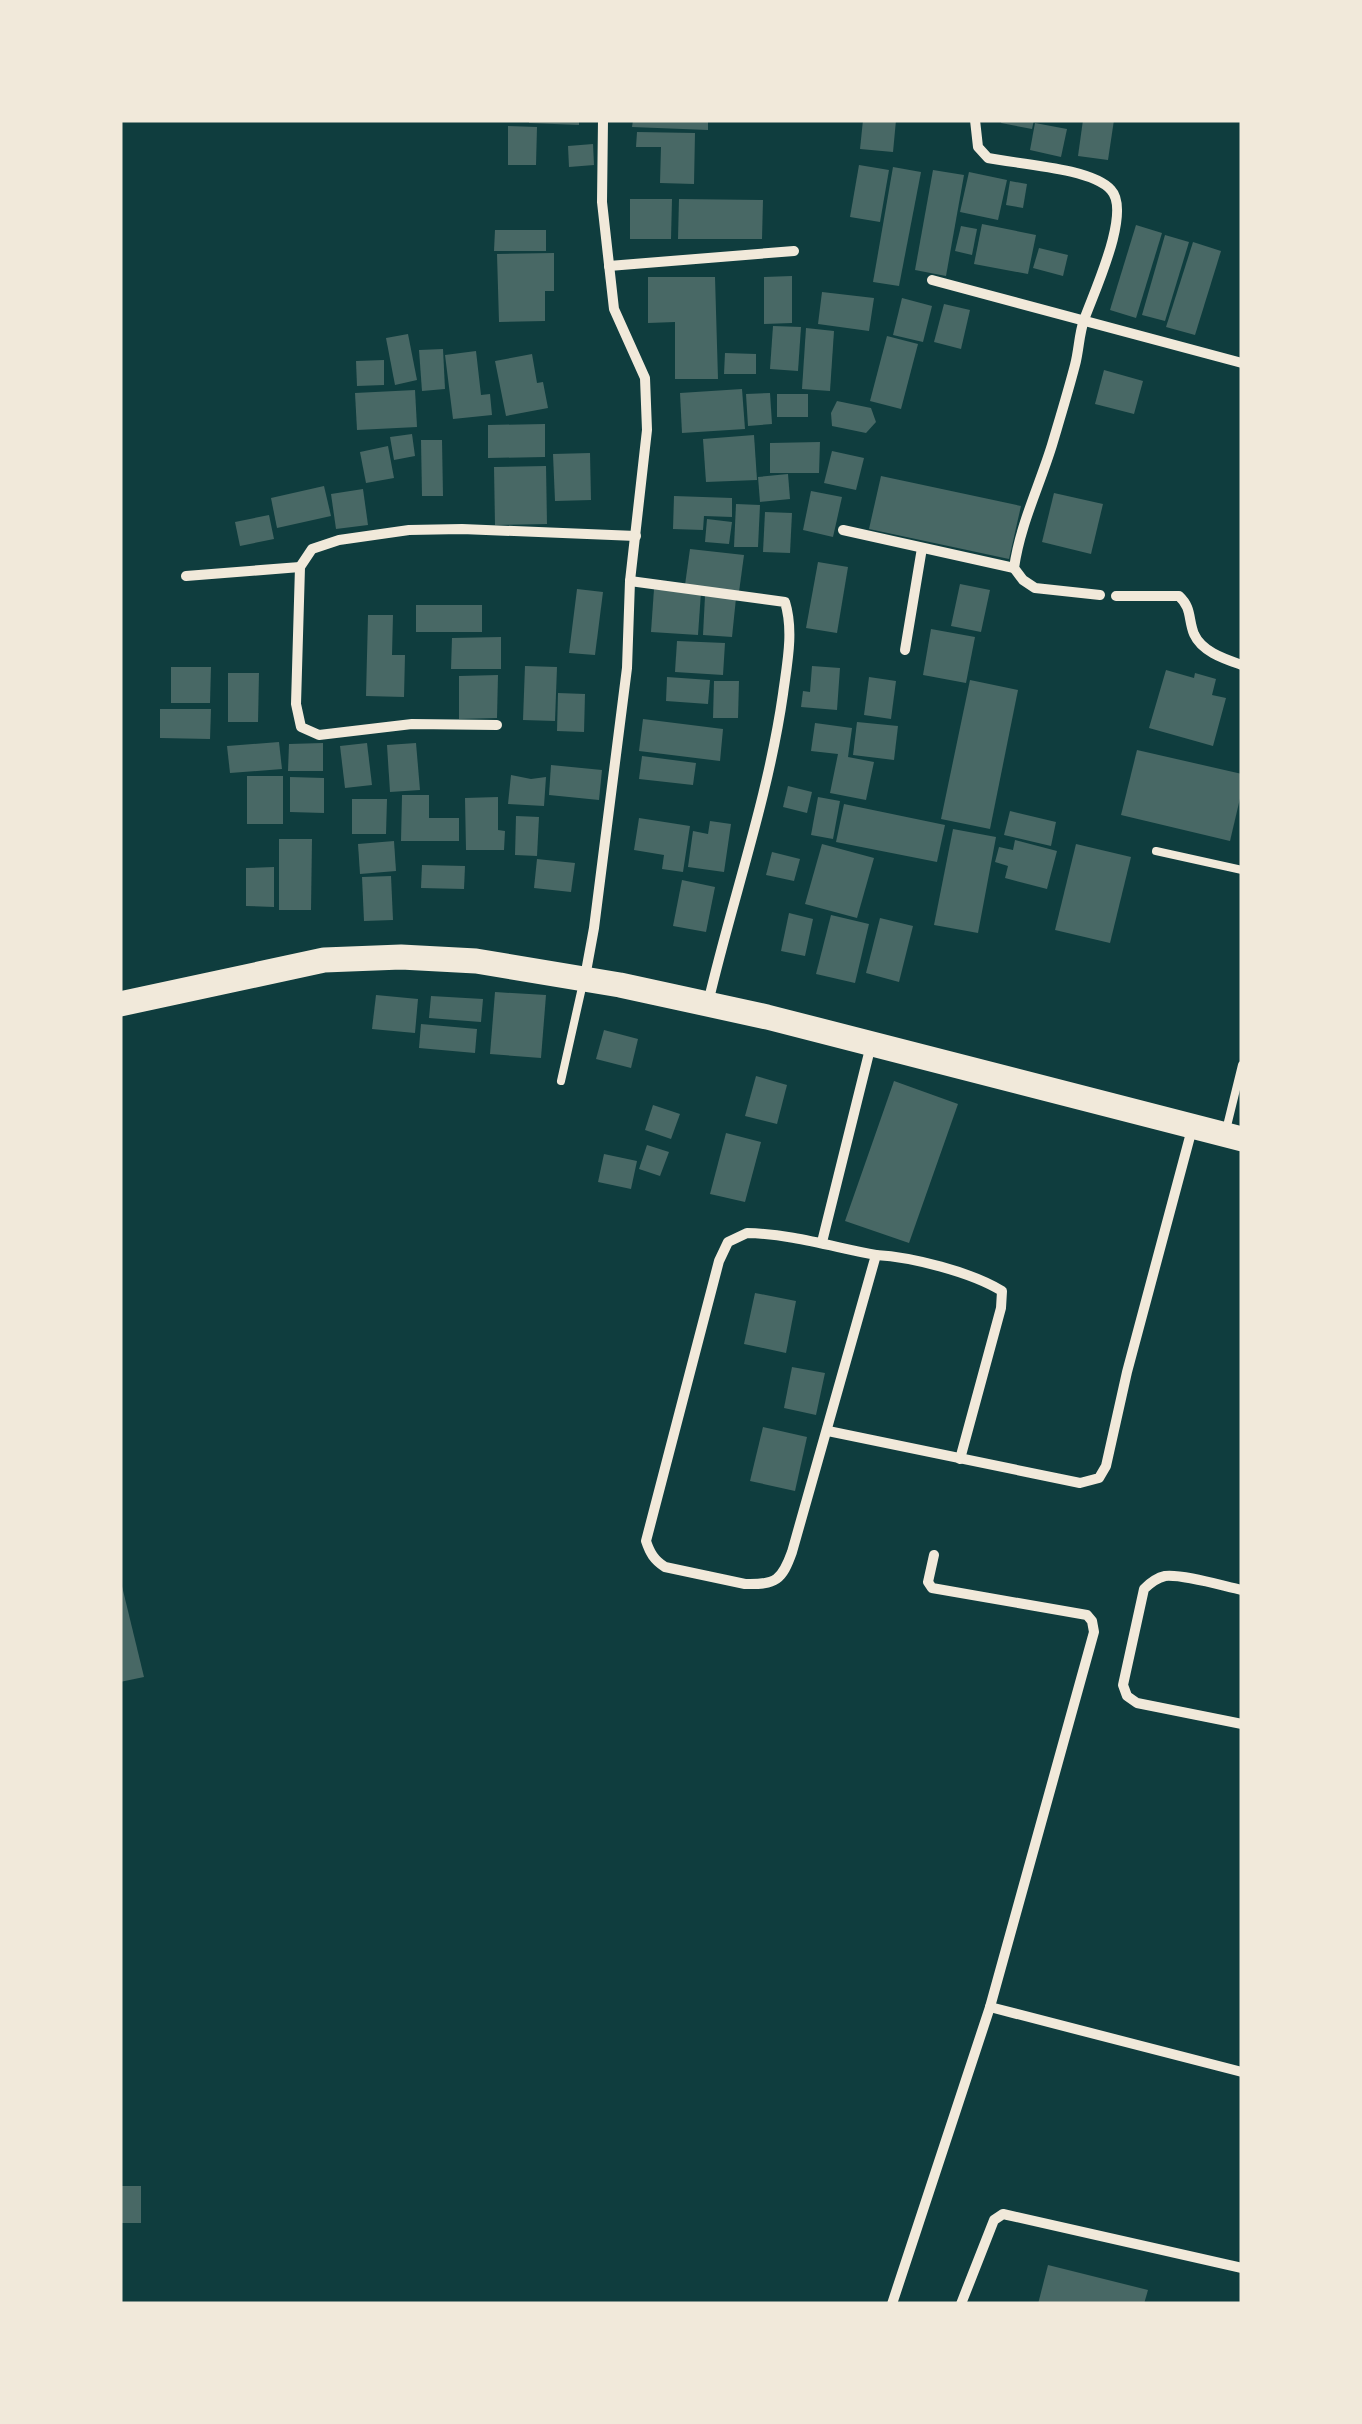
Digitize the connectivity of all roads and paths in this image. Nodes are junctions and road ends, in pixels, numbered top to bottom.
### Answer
1 (602, 120) edge
2 (974, 120) edge
3 (794, 251) dead end
4 (610, 266) junction
5 (932, 280) dead end
6 (1084, 320) junction
7 (1242, 363) edge
8 (844, 530) dead end
9 (636, 536) junction
10 (922, 548) junction
11 (300, 566) junction
12 (1014, 568) junction
13 (186, 576) dead end
14 (630, 581) junction
15 (1100, 595) dead end
16 (1116, 596) dead end
17 (905, 650) dead end
18 (1242, 665) edge
19 (496, 725) dead end
20 (1156, 851) dead end
21 (1242, 870) edge
22 (584, 978) junction
23 (120, 1004) edge
24 (707, 1004) junction
25 (871, 1044) junction
26 (1242, 1065) edge
27 (561, 1081) dead end
28 (1193, 1126) junction
29 (1234, 1137) edge
30 (822, 1242) junction
31 (876, 1255) junction
32 (828, 1431) junction
33 (960, 1459) junction
34 (934, 1554) dead end
35 (1242, 1590) edge
36 (1242, 1724) edge
37 (990, 2007) junction
38 (1242, 2072) edge
39 (1242, 2268) edge
40 (892, 2304) edge
41 (961, 2304) edge

1 - 4 street
2 - 6 street
3 - 4 street
4 - 9 street
5 - 6 street
6 - 7 street
6 - 12 street
8 - 10 street
9 - 11 street
9 - 14 street
10 - 12 street
10 - 17 street
11 - 13 street
11 - 19 street
12 - 15 street
14 - 22 street
14 - 24 street
16 - 18 street
20 - 21 lane
22 - 23 main road
22 - 24 main road
22 - 27 lane
24 - 25 main road
25 - 28 main road
25 - 30 street
26 - 29 lane
28 - 29 main road
28 - 33 street
30 - 31 street
30 - 32 street
31 - 32 street
31 - 33 street
32 - 33 street
34 - 37 street
35 - 36 street
37 - 38 street
37 - 40 street
39 - 41 street

